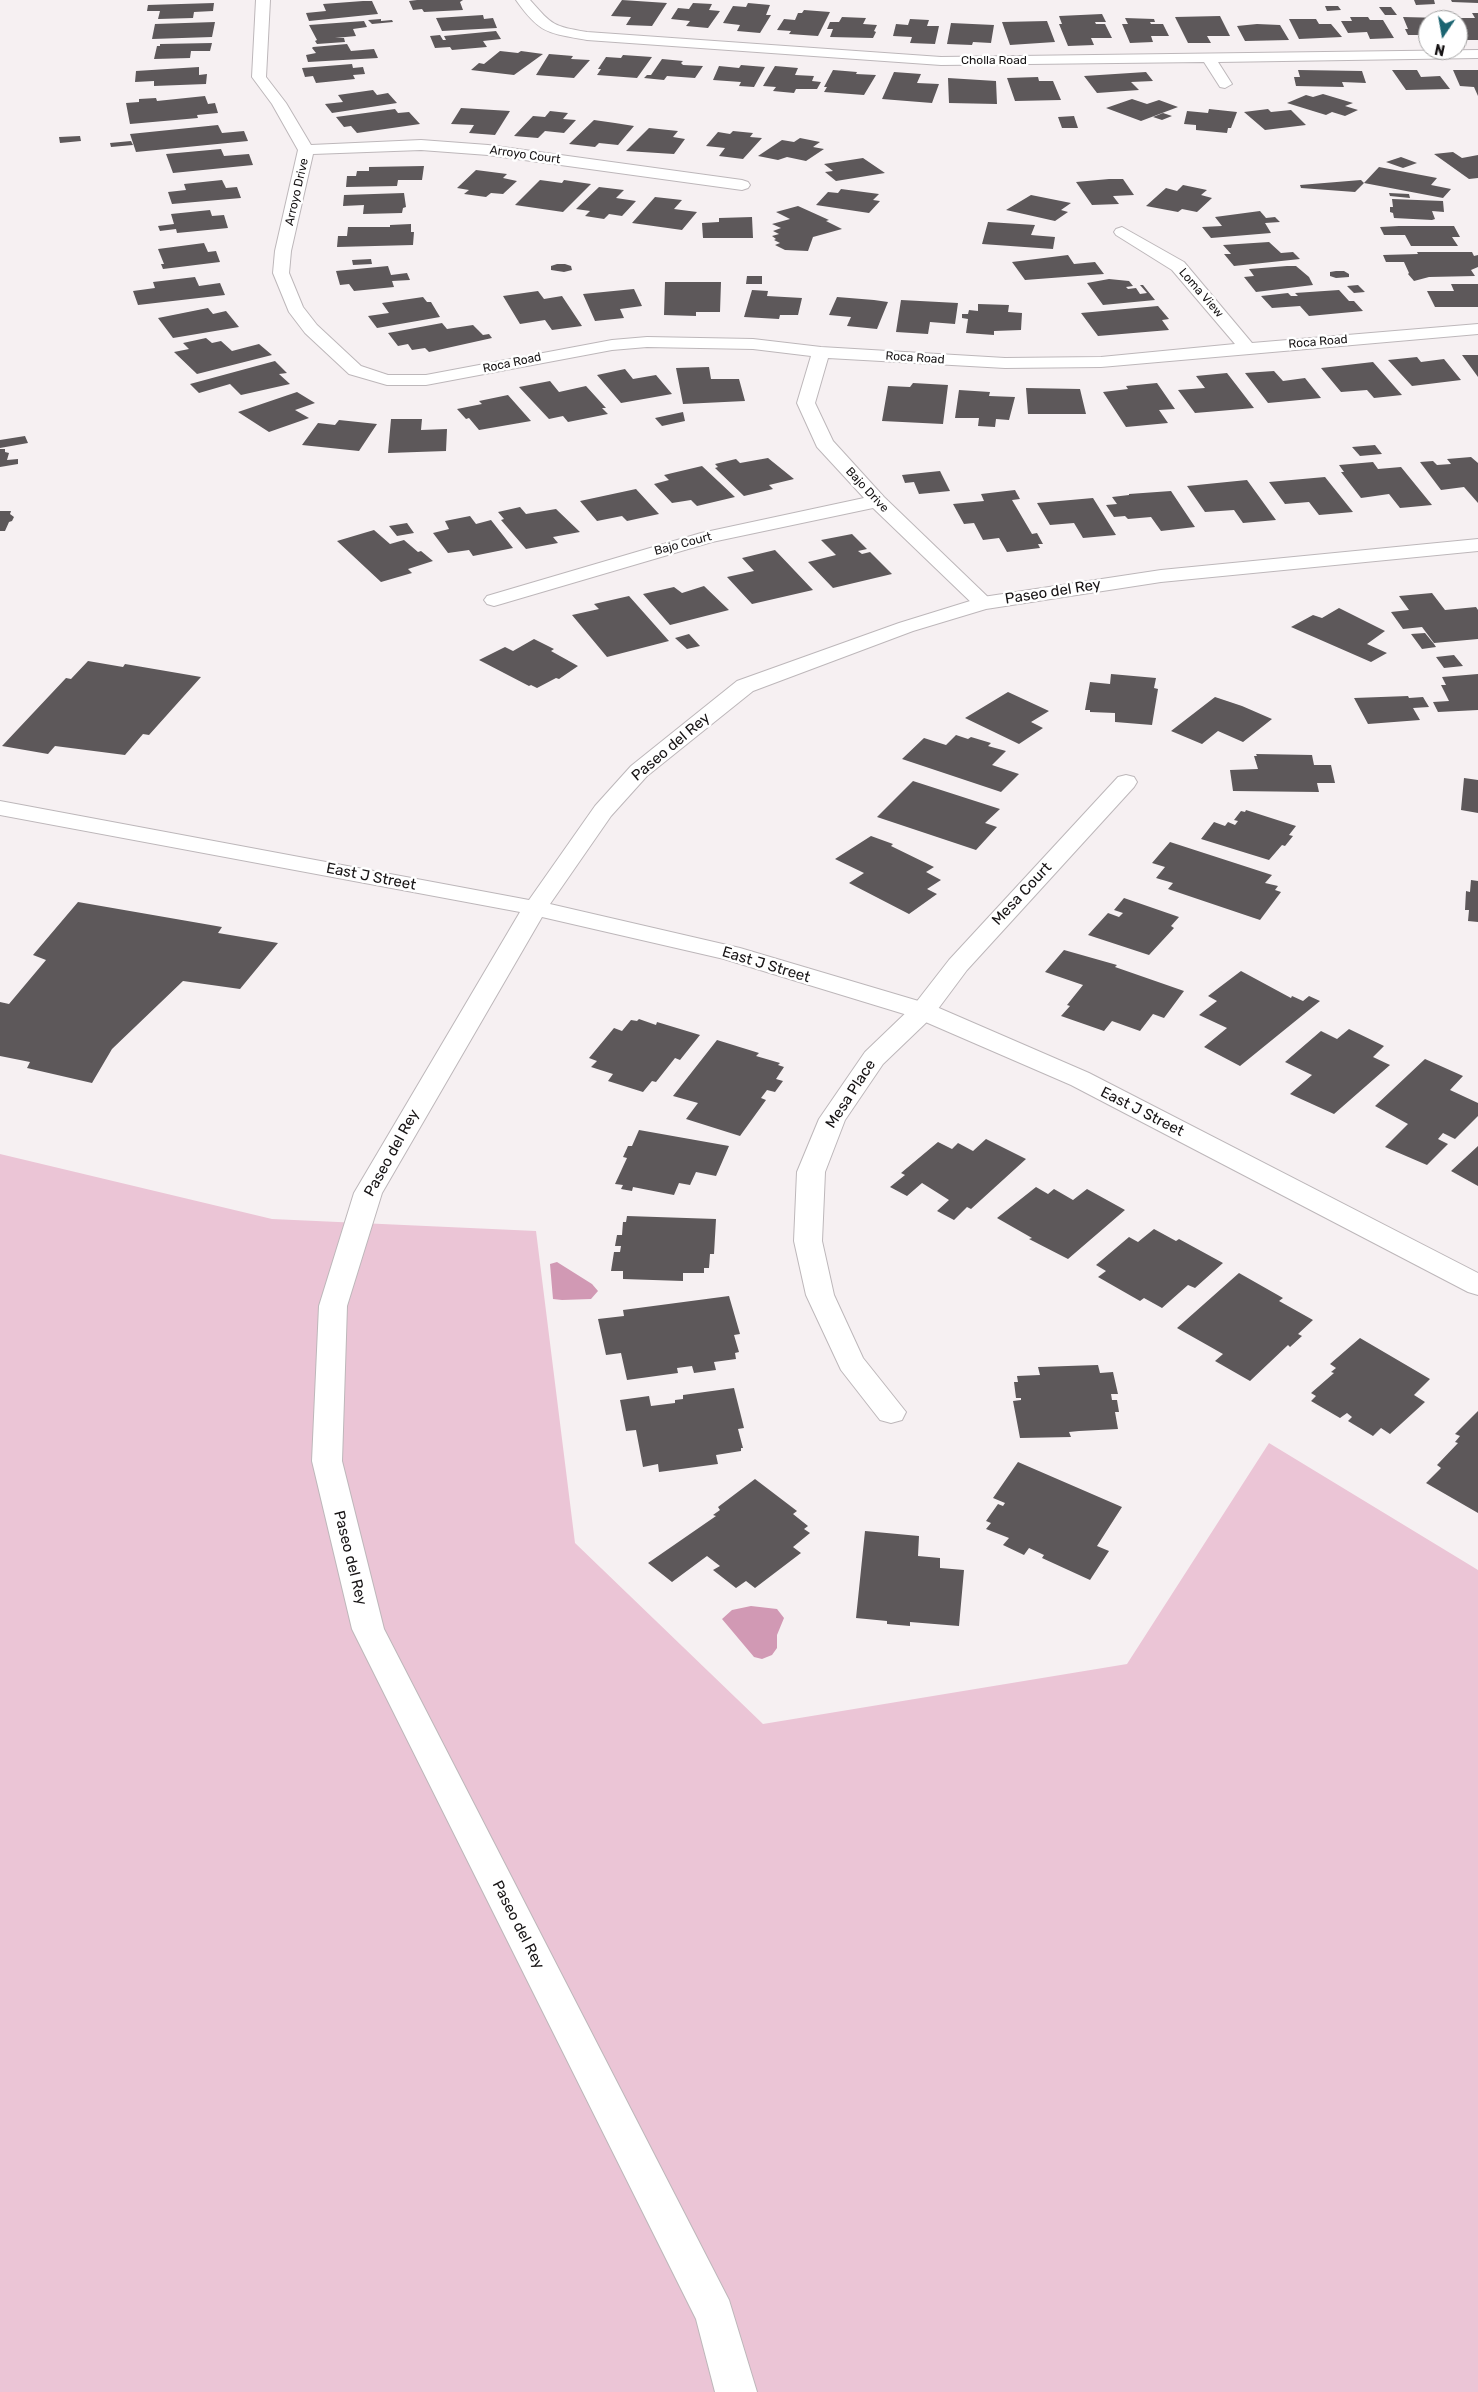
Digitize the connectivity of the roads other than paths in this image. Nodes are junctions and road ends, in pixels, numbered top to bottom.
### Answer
1 (263, 0) edge
2 (523, 0) edge
3 (1478, 54) edge
4 (1208, 57) junction
5 (1225, 84) dead end
6 (306, 150) junction
7 (742, 185) dead end
8 (1122, 232) dead end
9 (1478, 329) edge
10 (1247, 348) junction
11 (821, 352) junction
12 (355, 370) joint
13 (876, 502) junction
14 (1477, 547) edge
15 (494, 600) dead end
16 (983, 603) junction
17 (1126, 782) dead end
18 (0, 808) edge
19 (535, 908) junction
20 (923, 1011) junction
21 (1478, 1285) edge
22 (891, 1412) dead end
23 (736, 2392) edge

1 - 6 street, Arroyo Drive
2 - 4 street, Cholla Road
3 - 4 street, Cholla Road
4 - 5 street
6 - 7 street, Arroyo Court
6 - 12 street, Arroyo Drive
8 - 10 street, Loma View
9 - 10 street, Roca Road
10 - 11 street, Roca Road
11 - 12 street, Roca Road
11 - 13 street, Bajo Drive
13 - 15 street, Bajo Court
13 - 16 street, Bajo Drive
14 - 16 street, Paseo del Rey
16 - 19 street, Paseo del Rey
17 - 20 street, Mesa Court
18 - 19 street, East J Street
19 - 20 street, East J Street
19 - 23 street, Paseo del Rey
20 - 21 street, East J Street
20 - 22 street, Mesa Place

